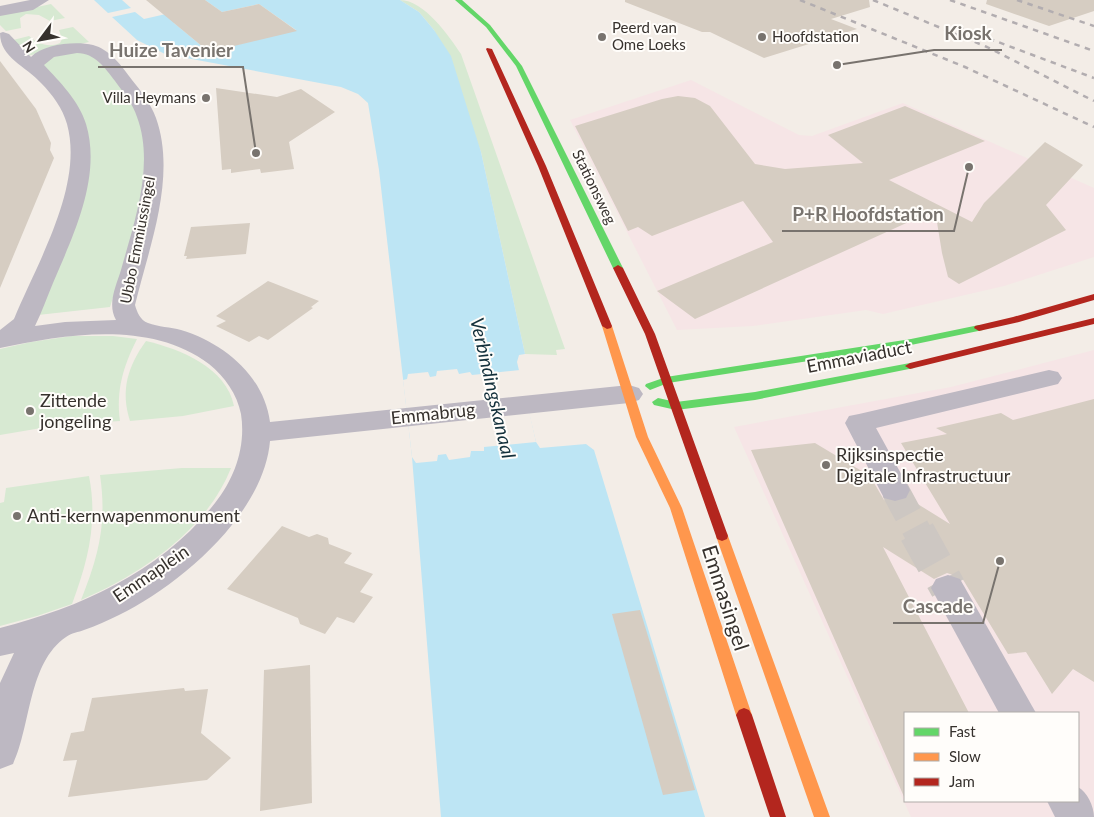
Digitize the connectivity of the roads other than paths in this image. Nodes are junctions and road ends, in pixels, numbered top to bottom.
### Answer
1 (42, 0) edge
2 (445, 0) edge
3 (458, 0) edge
4 (0, 11) edge
5 (2, 37) edge
6 (35, 66) junction
7 (1094, 297) edge
8 (1094, 320) edge
9 (138, 329) junction
10 (2, 340) edge
11 (1049, 378) dead end
12 (666, 380) junction
13 (638, 397) junction
14 (676, 406) junction
15 (256, 433) junction
16 (894, 490) tunnel mouth
17 (948, 588) tunnel mouth
18 (55, 626) junction
19 (0, 642) edge
20 (1017, 712) edge
21 (0, 752) edge
22 (1068, 802) edge
23 (778, 817) edge
24 (822, 817) edge
25 (1076, 817) edge

1 - 4 street
2 - 13 main road
3 - 12 main road, Stationsweg
5 - 6 street
6 - 9 street, Ubbo Emmiussingel
6 - 10 street
7 - 12 main road, Emmaviaduct
8 - 14 main road, Emmaviaduct
9 - 10 street, Emmaplein
9 - 15 street, Emmaplein
11 - 16 street
12 - 13 main road, Emmabrug
12 - 14 main road, Stationsweg
13 - 14 main road, Emmaviaduct
13 - 15 street, Emmabrug
13 - 23 main road, Emmasingel
14 - 24 main road, Emmasingel
15 - 18 street, Emmaplein
17 - 20 street
18 - 19 street, Emmaplein
18 - 21 street
22 - 25 street

